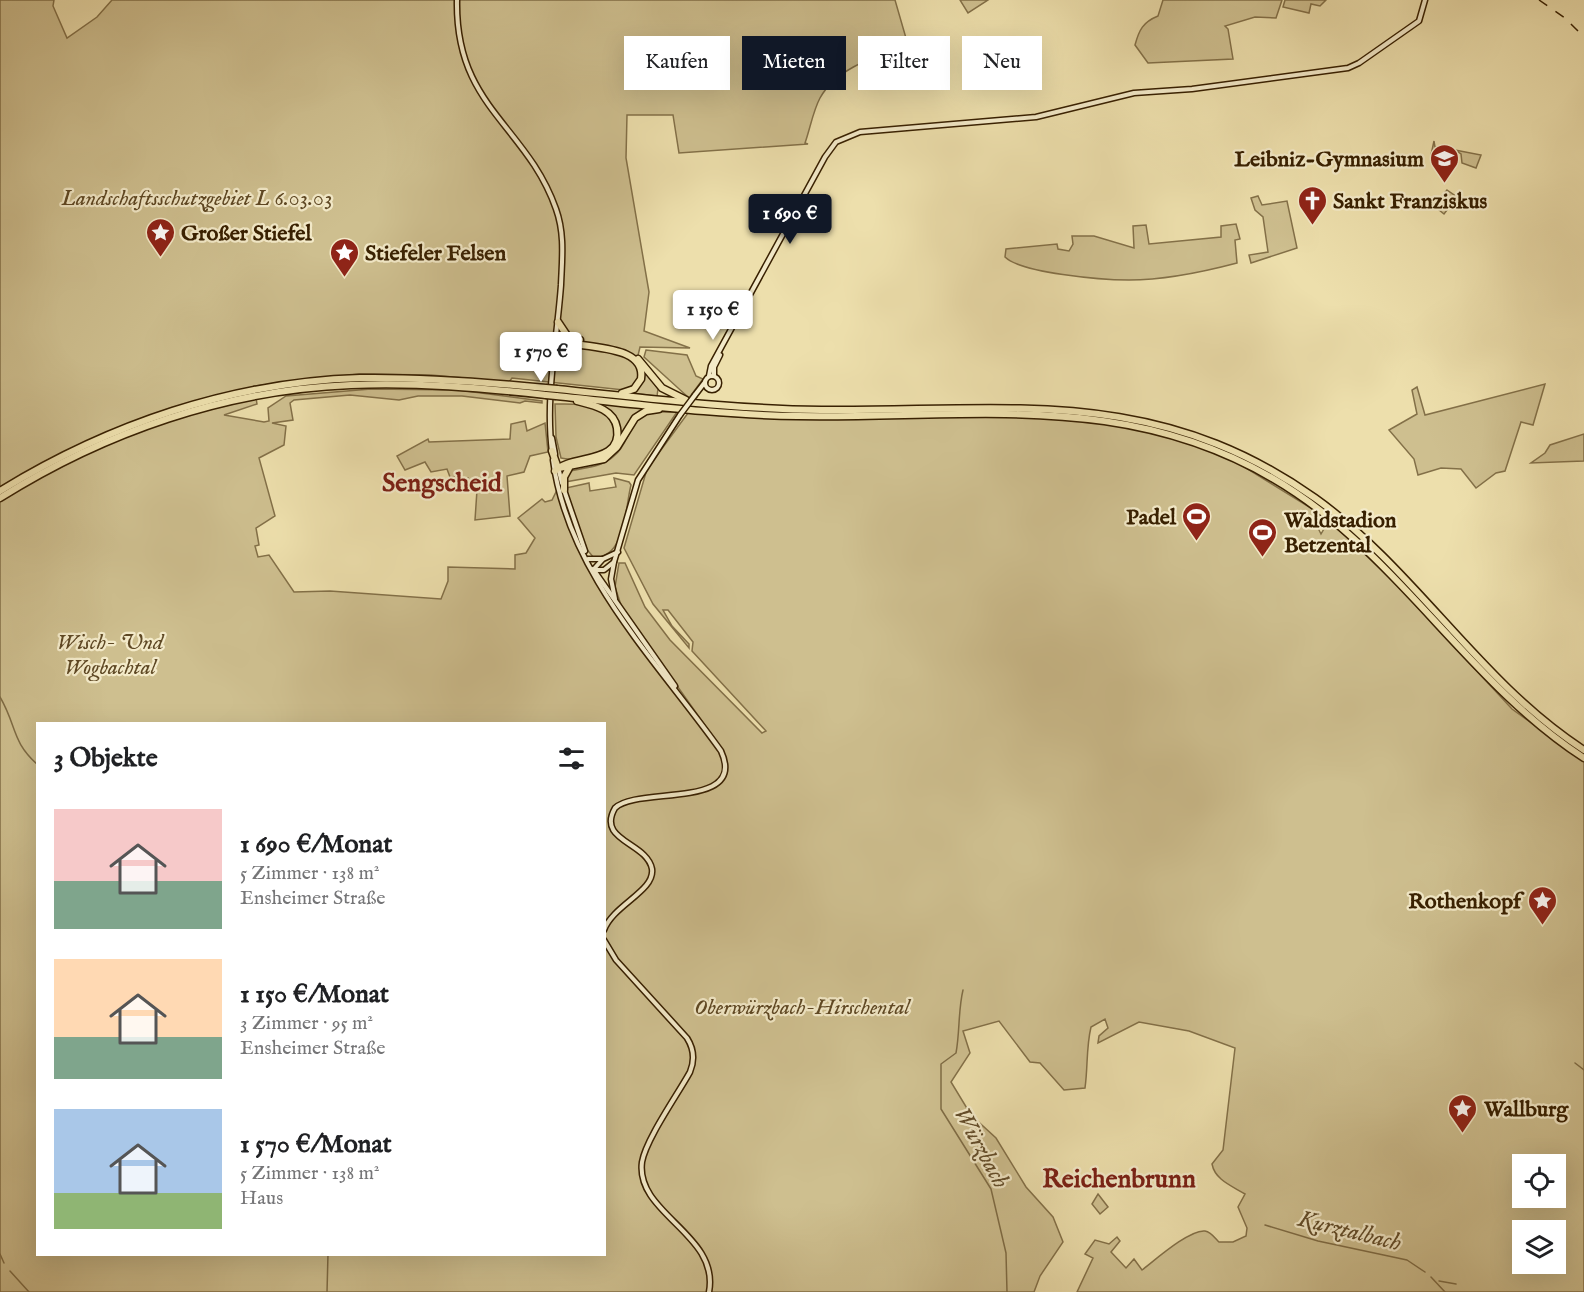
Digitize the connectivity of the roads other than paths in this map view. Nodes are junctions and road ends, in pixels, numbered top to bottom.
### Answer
1 (457, 0) edge
2 (1425, 0) edge
3 (558, 322) junction
4 (557, 338) junction
5 (571, 340) junction
6 (555, 362) junction
7 (712, 376) junction
8 (706, 384) junction
9 (546, 391) junction
10 (556, 392) junction
11 (581, 392) junction
12 (704, 403) junction
13 (679, 411) junction
14 (553, 452) junction
15 (569, 466) junction
16 (556, 470) junction
17 (564, 489) junction
18 (0, 491) edge
19 (0, 498) edge
20 (1340, 521) junction
21 (618, 552) junction
22 (588, 559) junction
23 (603, 559) junction
24 (614, 562) junction
25 (591, 569) junction
26 (619, 608) junction
27 (690, 709) junction
28 (1584, 750) edge
29 (1584, 758) edge
30 (606, 927) edge
31 (606, 943) edge
32 (708, 1292) edge

1 - 3 main road
2 - 7 main road
3 - 4 main road
3 - 5 highway
4 - 5 highway
4 - 6 main road
5 - 6 highway
5 - 11 highway
5 - 12 highway
6 - 14 main road
7 - 8 main road
7 - 8 main road
8 - 13 main road, bridge
9 - 10 highway, bridge
9 - 18 highway
9 - 19 highway
10 - 11 highway
10 - 13 highway
10 - 15 highway
11 - 12 highway
12 - 20 highway
13 - 15 highway
13 - 20 highway
13 - 21 main road
14 - 15 highway
14 - 16 highway
15 - 16 highway
15 - 17 highway
16 - 17 main road
16 - 25 main road
17 - 22 main road
20 - 28 highway
20 - 29 highway
21 - 23 main road
21 - 24 main road
22 - 23 main road
22 - 25 main road
23 - 25 main road
24 - 25 main road
24 - 26 main road
25 - 26 main road
25 - 27 main road
26 - 27 main road
27 - 30 main road
31 - 32 main road

